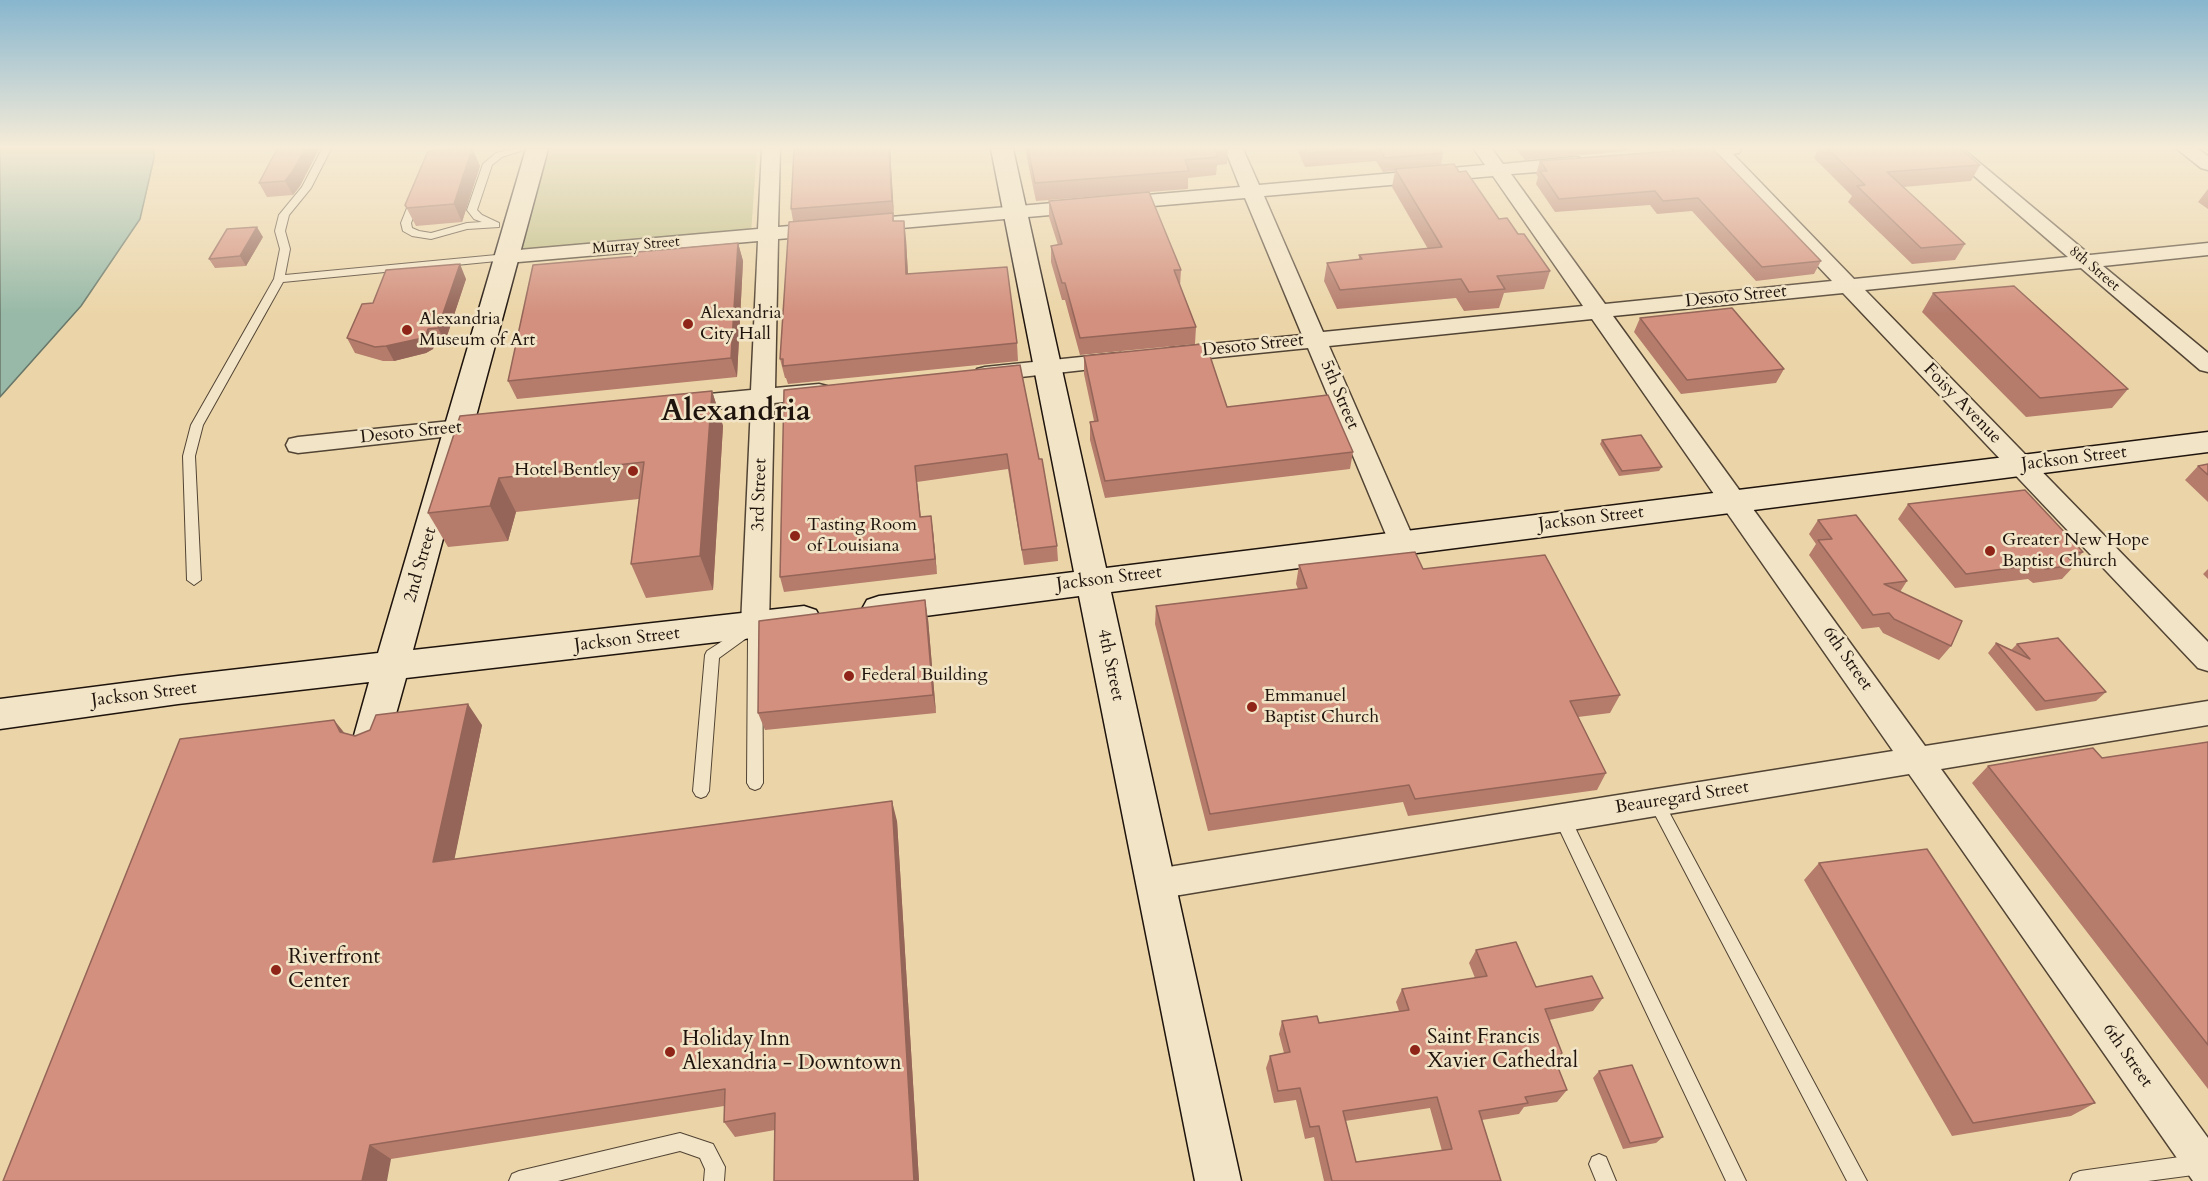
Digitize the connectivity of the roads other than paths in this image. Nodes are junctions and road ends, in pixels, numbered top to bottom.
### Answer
1 (293, 204) edge
2 (413, 204) edge
3 (474, 204) edge
4 (517, 204) edge
5 (769, 204) edge
6 (1014, 204) edge
7 (1105, 204) edge
8 (1258, 204) edge
9 (1523, 204) edge
10 (1773, 204) edge
11 (2017, 204) edge
12 (1016, 212) junction
13 (768, 234) junction
14 (505, 238) junction
15 (2208, 249) edge
16 (2085, 261) junction
17 (279, 279) junction
18 (1848, 286) junction
19 (1599, 311) junction
20 (1316, 340) junction
21 (2208, 365) edge
22 (1048, 368) junction
23 (965, 376) edge
24 (846, 388) edge
25 (763, 397) junction
26 (658, 407) edge
27 (506, 423) edge
28 (460, 428) junction
29 (2208, 442) edge
30 (298, 445) dead end
31 (2021, 465) junction
32 (1735, 501) junction
33 (1402, 542) junction
34 (194, 580) dead end
35 (1093, 581) junction
36 (755, 625) junction
37 (2208, 660) edge
38 (393, 667) junction
39 (5, 713) edge
40 (2208, 713) edge
41 (371, 739) edge
42 (1919, 760) junction
43 (755, 783) dead end
44 (700, 791) dead end
45 (1656, 802) junction
46 (1562, 818) junction
47 (1156, 884) junction
48 (2206, 1166) edge
49 (519, 1181) edge
50 (714, 1181) edge
51 (1218, 1181) edge
52 (1736, 1181) edge
53 (1857, 1181) edge
54 (2080, 1181) edge

1 - 17 lane
2 - 14 lane
3 - 14 lane
4 - 14 main road, 2nd Street
5 - 13 street, 3rd Street
6 - 12 main road, 4th Street
7 - 12 street, Murray Street
8 - 20 street, 5th Street
9 - 19 street, 6th Street
10 - 18 street, Foisy Avenue
11 - 16 street, 8th Street
12 - 13 street, Murray Street
12 - 22 main road, 4th Street
13 - 14 street, Murray Street
13 - 25 street, 3rd Street
14 - 17 lane
14 - 28 main road, 2nd Street
15 - 16 street, Desoto Street
16 - 18 street, Desoto Street
16 - 21 street, 8th Street
17 - 34 lane
18 - 19 street, Desoto Street
18 - 31 street, Foisy Avenue
19 - 20 street, Desoto Street
19 - 32 street, 6th Street
20 - 22 street, Desoto Street
20 - 33 street, 5th Street
22 - 23 street, Desoto Street
22 - 35 main road, 4th Street
24 - 25 street
25 - 26 street
25 - 36 street, 3rd Street
27 - 28 street, Desoto Street
28 - 30 street, Desoto Street
28 - 38 main road, 2nd Street
29 - 31 main road, Jackson Street
31 - 32 main road, Jackson Street
31 - 37 street, Foisy Avenue
32 - 33 main road, Jackson Street
32 - 42 street, 6th Street
33 - 35 main road, Jackson Street
35 - 36 main road, Jackson Street
35 - 47 main road, 4th Street
36 - 38 main road, Jackson Street
36 - 43 lane
36 - 44 lane
38 - 39 main road, Jackson Street
38 - 41 main road, 2nd Street
40 - 42 street, Beauregard Street
42 - 45 street, Beauregard Street
42 - 48 street, 6th Street
45 - 46 street, Beauregard Street
45 - 53 lane
46 - 47 street, Beauregard Street
46 - 52 lane
47 - 51 main road, 4th Street
48 - 54 lane
49 - 50 lane

